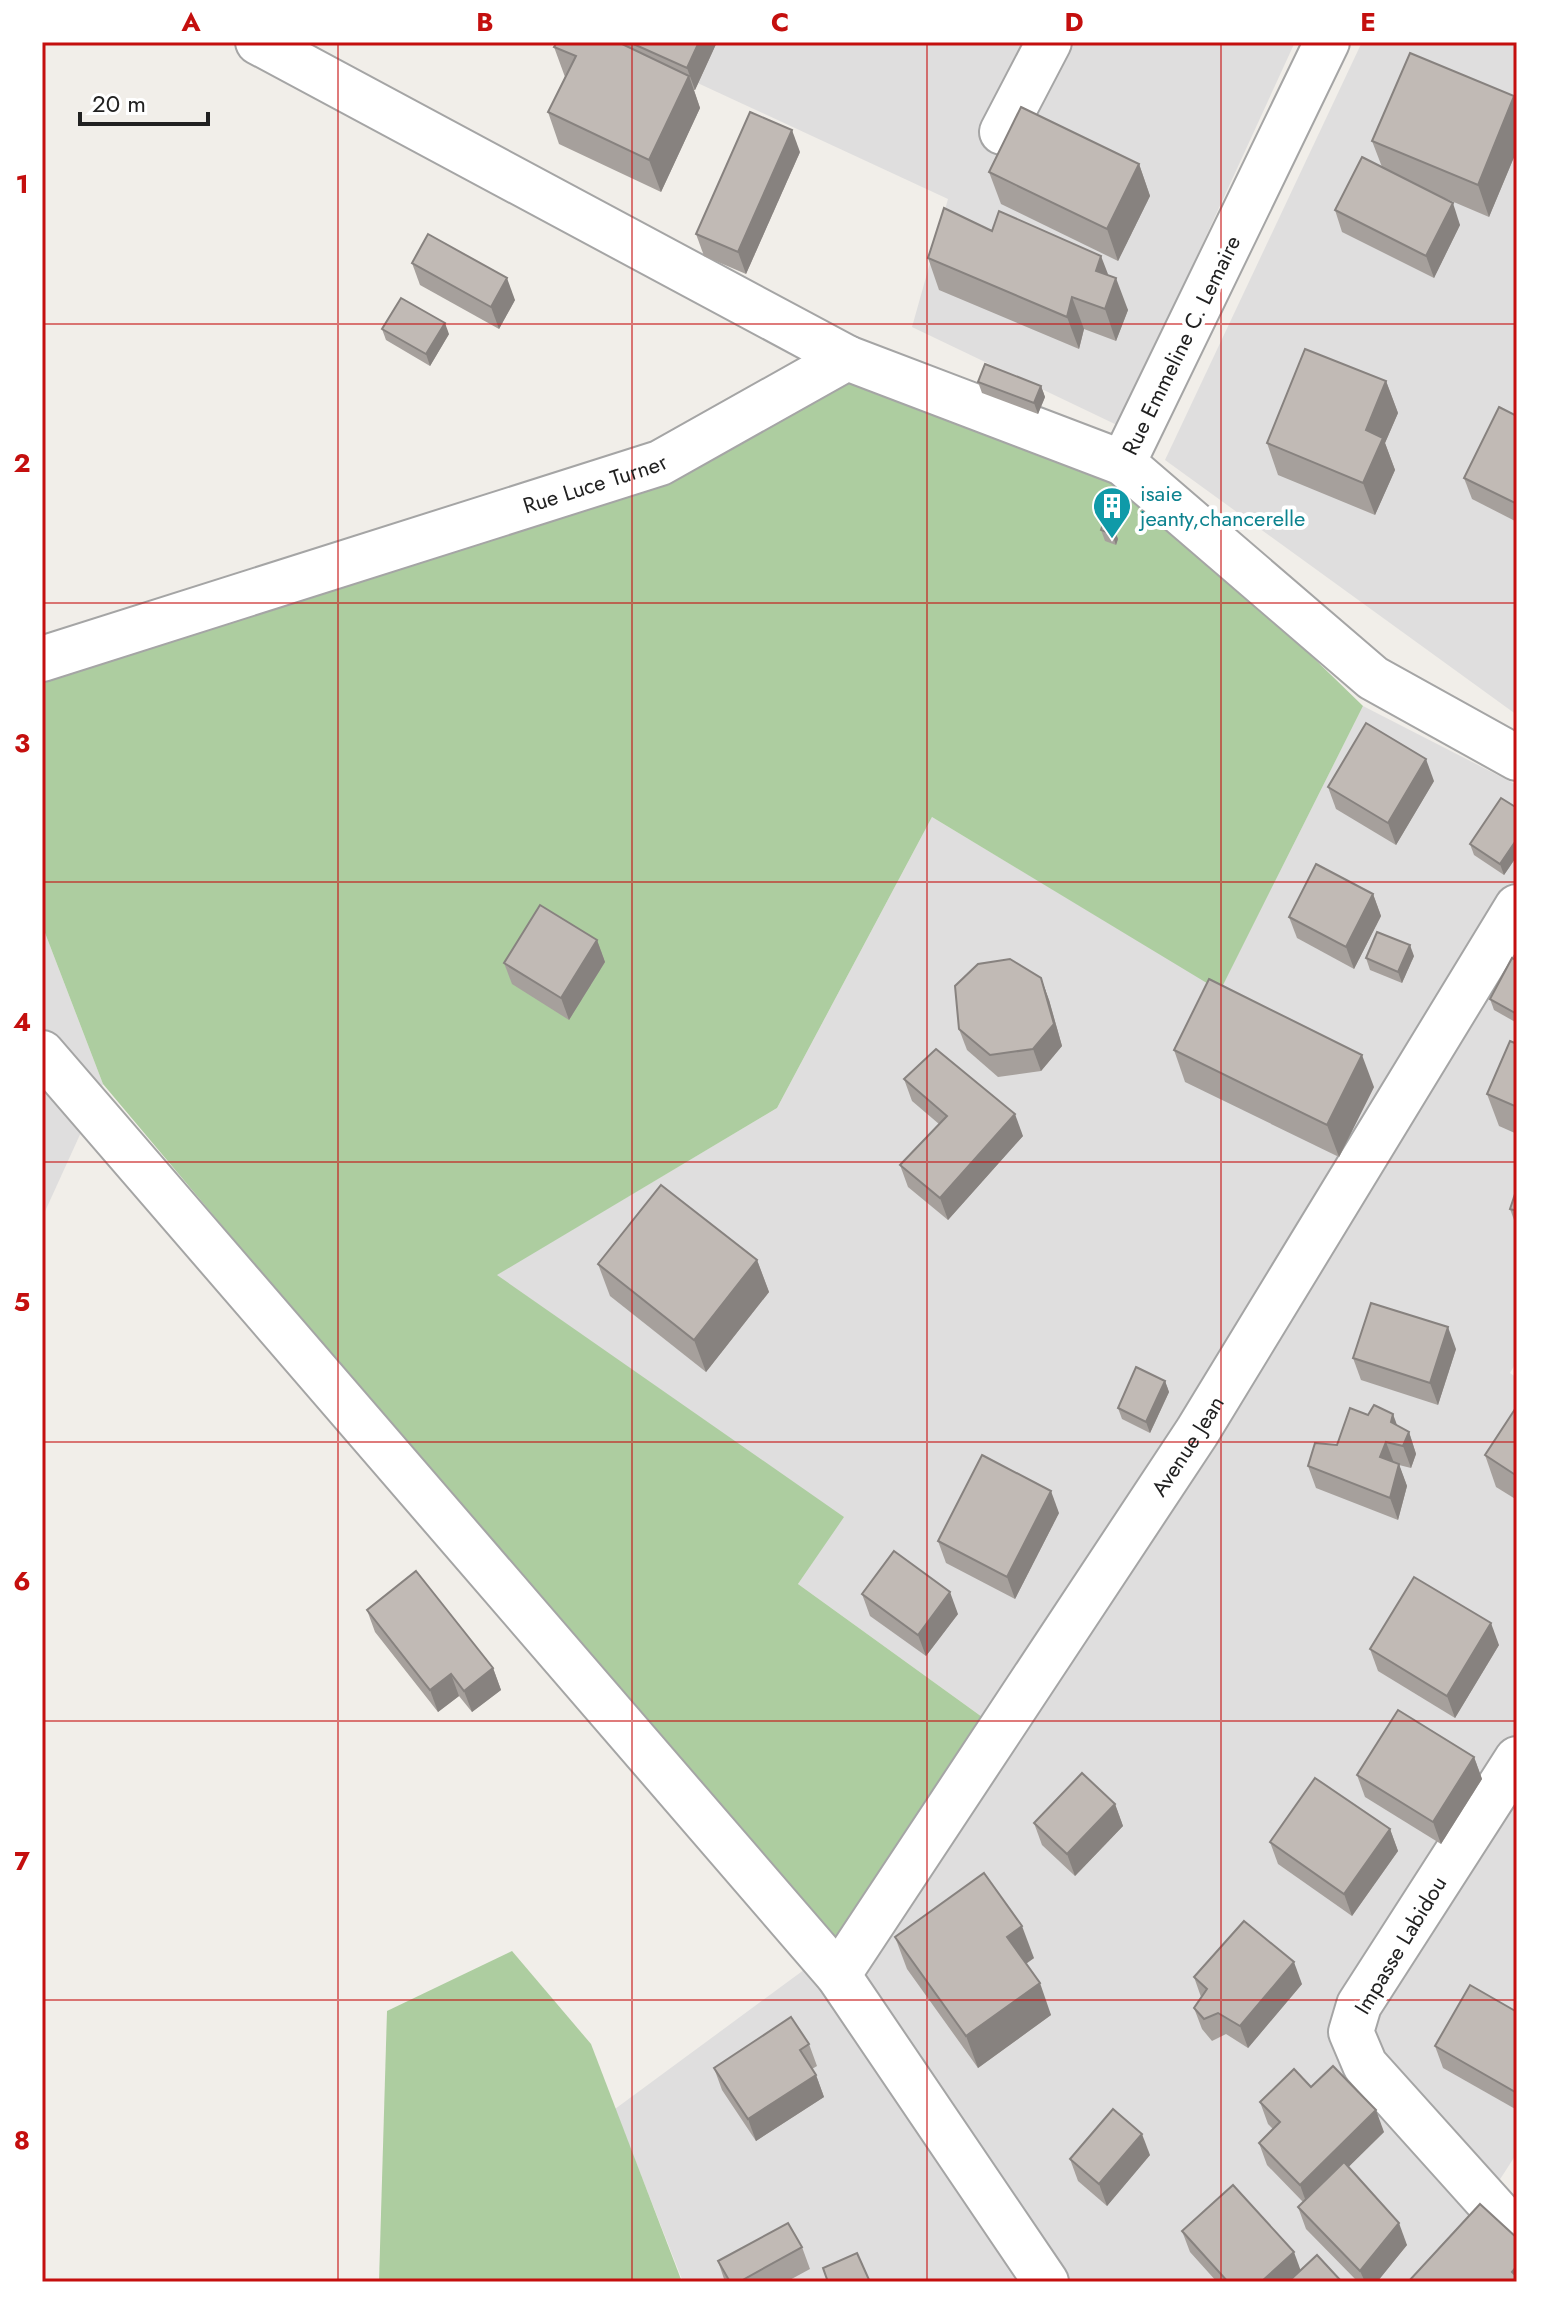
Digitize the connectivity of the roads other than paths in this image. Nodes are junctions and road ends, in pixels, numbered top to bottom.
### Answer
1 (258, 42) edge
2 (1049, 42) edge
3 (1327, 42) edge
4 (1002, 132) dead end
5 (847, 358) junction
6 (1123, 463) junction
7 (42, 659) edge
8 (1517, 758) edge
9 (1517, 907) edge
10 (42, 1053) edge
11 (1517, 1759) edge
12 (838, 1975) junction
13 (1517, 2234) edge
14 (1046, 2282) edge

1 - 5 street
2 - 4 street
3 - 6 street, Rue Emmeline C. Lemaire
5 - 6 street
5 - 7 street, Rue Luce Turner
6 - 8 street, Rue Emmeline C. Lemaire
9 - 12 street, Avenue Jean
10 - 12 street
11 - 13 street, Impasse Labidou
12 - 14 street

